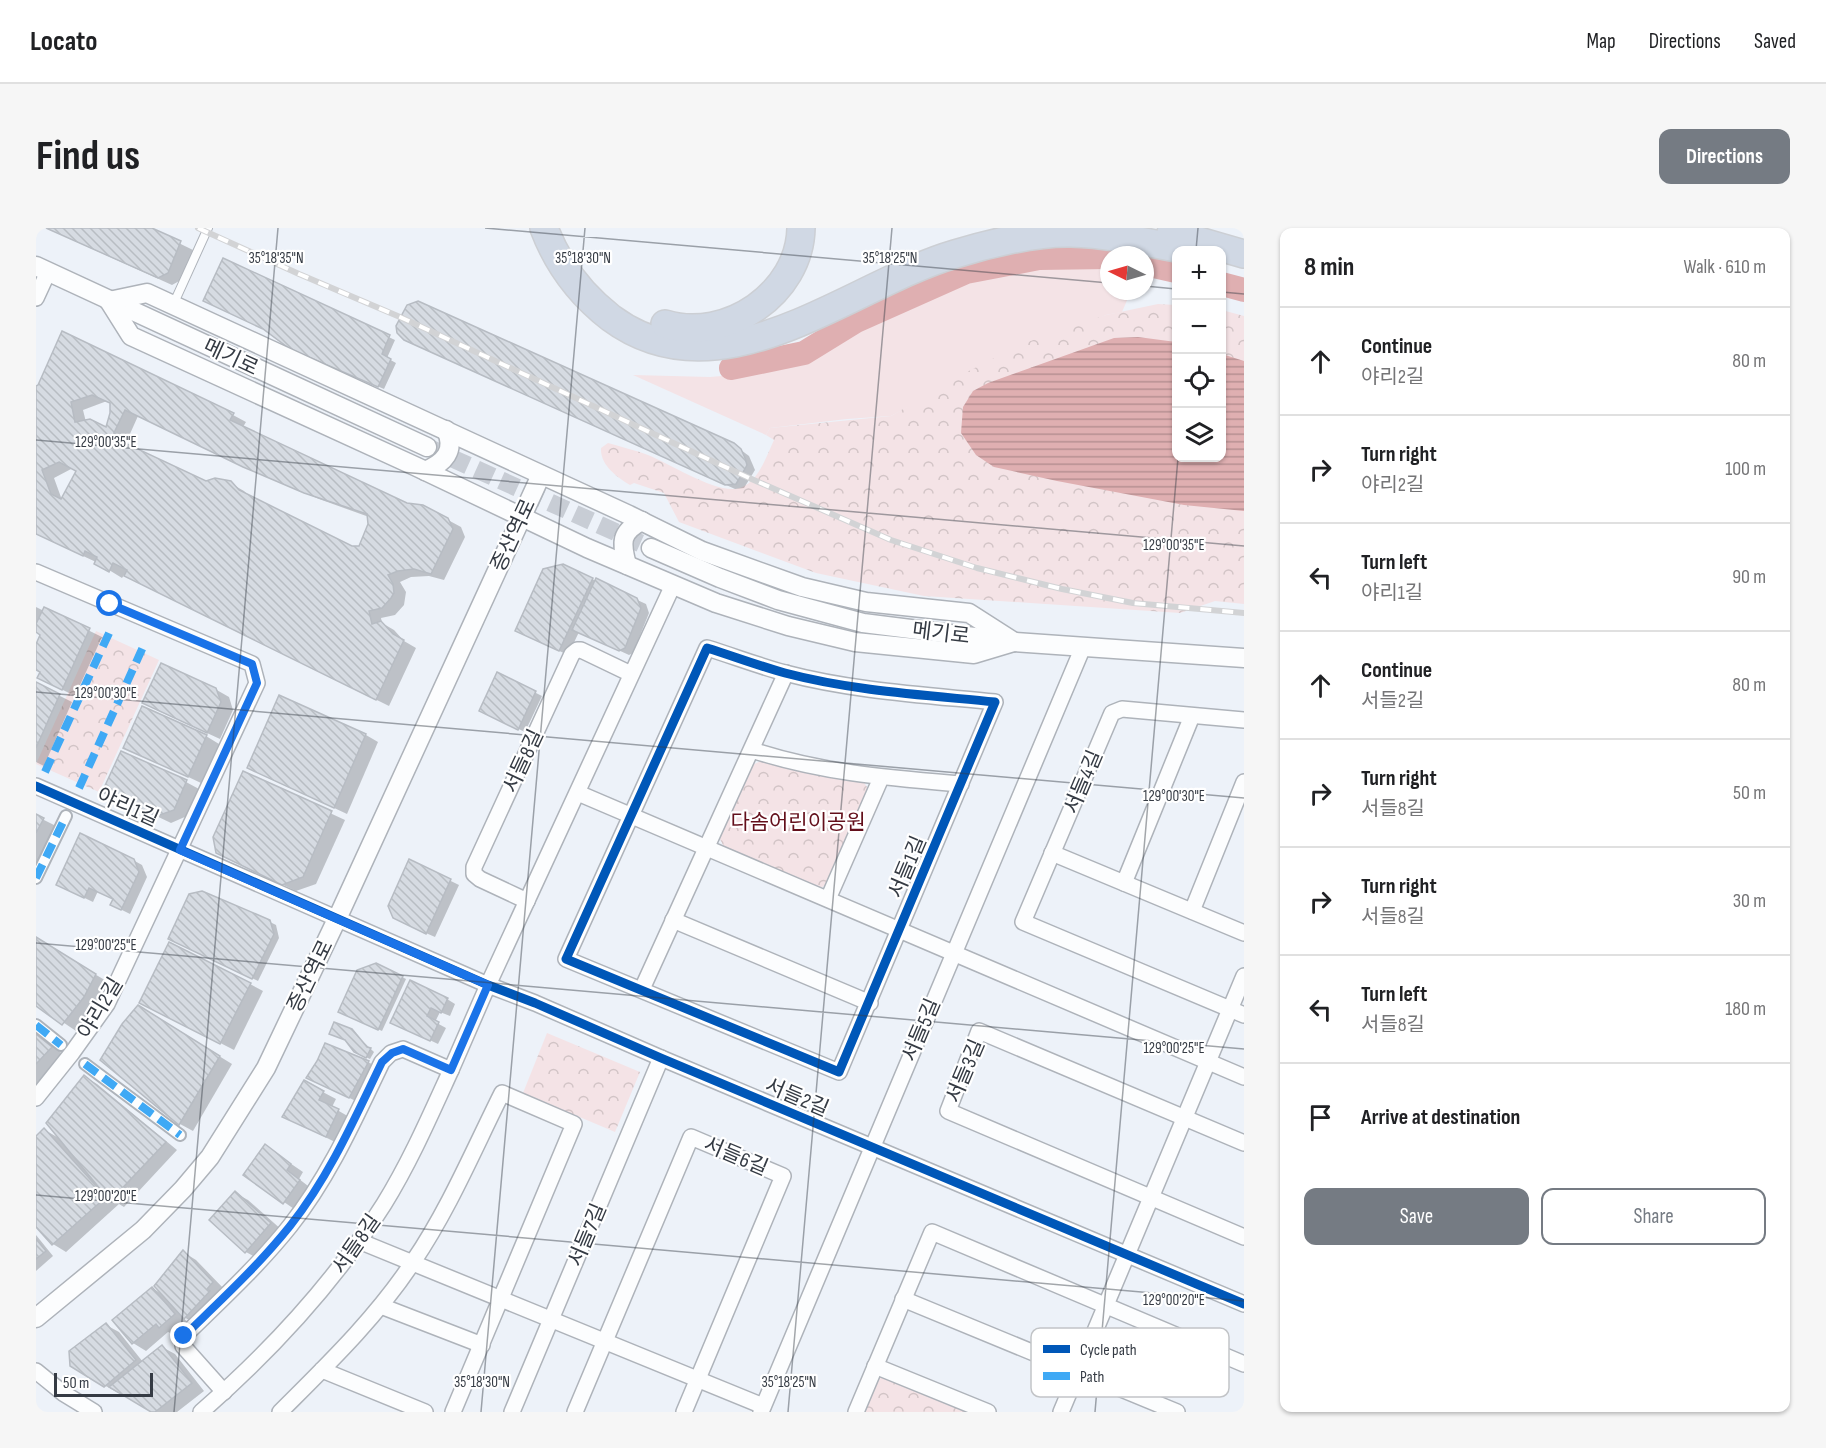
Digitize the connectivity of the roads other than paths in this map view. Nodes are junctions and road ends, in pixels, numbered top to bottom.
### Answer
1 (208, 228) edge
2 (544, 228) edge
3 (563, 228) edge
4 (801, 228) edge
5 (1152, 228) edge
6 (1172, 247) edge
7 (1244, 254) edge
8 (1226, 261) edge
9 (1244, 266) edge
10 (42, 269) edge
11 (36, 298) edge
12 (109, 301) junction
13 (174, 305) junction
14 (446, 430) junction
15 (427, 447) tunnel mouth
16 (425, 471) junction
17 (541, 475) junction
18 (521, 516) junction
19 (642, 521) junction
20 (651, 548) tunnel mouth
21 (627, 565) junction
22 (36, 572) edge
23 (673, 585) junction
24 (1014, 642) junction
25 (1083, 647) junction
26 (1244, 658) edge
27 (631, 674) junction
28 (786, 674) junction
29 (1192, 716) junction
30 (1244, 720) edge
31 (752, 750) junction
32 (881, 778) junction
33 (1244, 782) edge
34 (961, 784) junction
35 (36, 786) edge
36 (578, 794) junction
37 (66, 816) dead end
38 (629, 817) junction
39 (706, 849) junction
40 (180, 850) junction
41 (1052, 854) junction
42 (36, 878) edge
43 (1124, 883) junction
44 (828, 899) junction
45 (527, 901) junction
46 (1191, 911) junction
47 (337, 920) junction
48 (673, 920) junction
49 (900, 930) junction
50 (1244, 933) edge
51 (953, 953) junction
52 (1244, 976) edge
53 (488, 985) junction
54 (642, 989) junction
55 (870, 1003) junction
56 (1237, 1012) edge
57 (36, 1025) edge
58 (61, 1045) dead end
59 (661, 1058) junction
60 (1208, 1061) junction
61 (85, 1064) dead end
62 (451, 1070) junction
63 (1244, 1077) edge
64 (36, 1098) edge
65 (1184, 1117) junction
66 (180, 1135) dead end
67 (1244, 1143) edge
68 (872, 1148) junction
69 (1151, 1197) junction
70 (1244, 1237) edge
71 (359, 1240) junction
72 (1127, 1254) junction
73 (413, 1262) junction
74 (502, 1299) junction
75 (903, 1299) junction
76 (1106, 1304) junction
77 (1244, 1304) edge
78 (381, 1306) junction
79 (36, 1318) edge
80 (551, 1319) junction
81 (1096, 1328) edge
82 (1161, 1328) edge
83 (605, 1341) junction
84 (482, 1345) junction
85 (1031, 1352) edge
86 (1229, 1357) edge
87 (1244, 1364) edge
88 (875, 1366) junction
89 (322, 1370) junction
90 (36, 1371) edge
91 (698, 1379) junction
92 (224, 1392) junction
93 (1067, 1397) edge
94 (1141, 1397) edge
95 (762, 1409) edge
96 (94, 1412) edge
97 (201, 1412) edge
98 (280, 1412) edge
99 (425, 1412) edge
100 (453, 1412) edge
101 (512, 1412) edge
102 (575, 1412) edge
103 (684, 1412) edge
104 (856, 1412) edge
105 (988, 1412) edge
106 (1061, 1412) edge
107 (1177, 1412) edge

1 - 13 lane
2 - 6 highway
3 - 4 highway
5 - 7 highway
8 - 9 highway
10 - 11 street
10 - 12 street, 메기로
12 - 13 street
12 - 15 street, 메기로
12 - 16 street
13 - 14 street
14 - 16 street
14 - 17 street
16 - 18 street
17 - 18 street, 증산역로
17 - 19 street
18 - 21 street
18 - 47 street, 증산역로
19 - 21 street
19 - 24 street
20 - 24 street, 메기로
21 - 23 street
22 - 40 street, 야리2길
23 - 24 street
23 - 27 street, 서들8길
24 - 25 street, 메기로
25 - 26 street, 메기로
25 - 51 street, 서들5길
27 - 36 street, 서들8길
27 - 45 street, 서들8길
28 - 31 street
28 - 34 street, 서들1길
28 - 38 street, 서들1길
29 - 30 street, 서들4길
29 - 41 street, 서들4길
29 - 43 street
31 - 32 street
31 - 39 street
32 - 34 street
32 - 44 street
33 - 46 street
34 - 49 street, 서들1길
35 - 40 street, 야리1길
36 - 38 street, 서들1길
36 - 45 street, 서들8길
37 - 42 street
38 - 39 street, 서들1길
38 - 54 street, 서들1길
39 - 44 street, 서들1길
39 - 48 street
40 - 47 street, 야리1길
40 - 64 street, 야리2길
41 - 43 street
41 - 56 street
43 - 46 street
44 - 49 street, 서들1길
45 - 53 street, 서들8길
46 - 50 street
47 - 53 street, 서들2길
47 - 79 street, 증산역로
48 - 54 street
48 - 55 street
49 - 51 street, 서들1길
49 - 55 street, 서들1길
51 - 60 street, 서들1길
51 - 68 street, 서들5길
52 - 56 street
53 - 59 street, 서들2길
53 - 62 street, 서들8길
54 - 55 street, 서들1길
56 - 60 street
57 - 58 street
59 - 68 street, 서들2길
59 - 80 street, 서들7길
60 - 63 street, 서들1길
60 - 65 street
61 - 66 street
62 - 71 street, 서들8길
62 - 92 street
65 - 67 street, 서들3길
65 - 69 street
65 - 69 street, 서들3길
68 - 72 street, 서들2길
68 - 95 street, 서들5길
69 - 70 street, 서들3길
69 - 72 street
71 - 73 street
71 - 92 street, 서들8길
72 - 76 street
72 - 77 street, 서들2길
73 - 74 street
73 - 74 street
73 - 78 street
74 - 80 street
74 - 84 street
75 - 76 street
75 - 85 street
75 - 88 street
76 - 81 street
76 - 82 street
78 - 84 street
78 - 89 street
80 - 83 street
80 - 101 street, 서들7길
83 - 91 street
83 - 91 street, 서들6길
83 - 102 street, 서들6길
84 - 100 street
86 - 87 street
88 - 104 street
88 - 105 street
89 - 98 street
89 - 99 street
90 - 96 street
91 - 95 street
91 - 103 street, 서들6길
92 - 97 street, 서들8길
93 - 106 street
94 - 107 street

